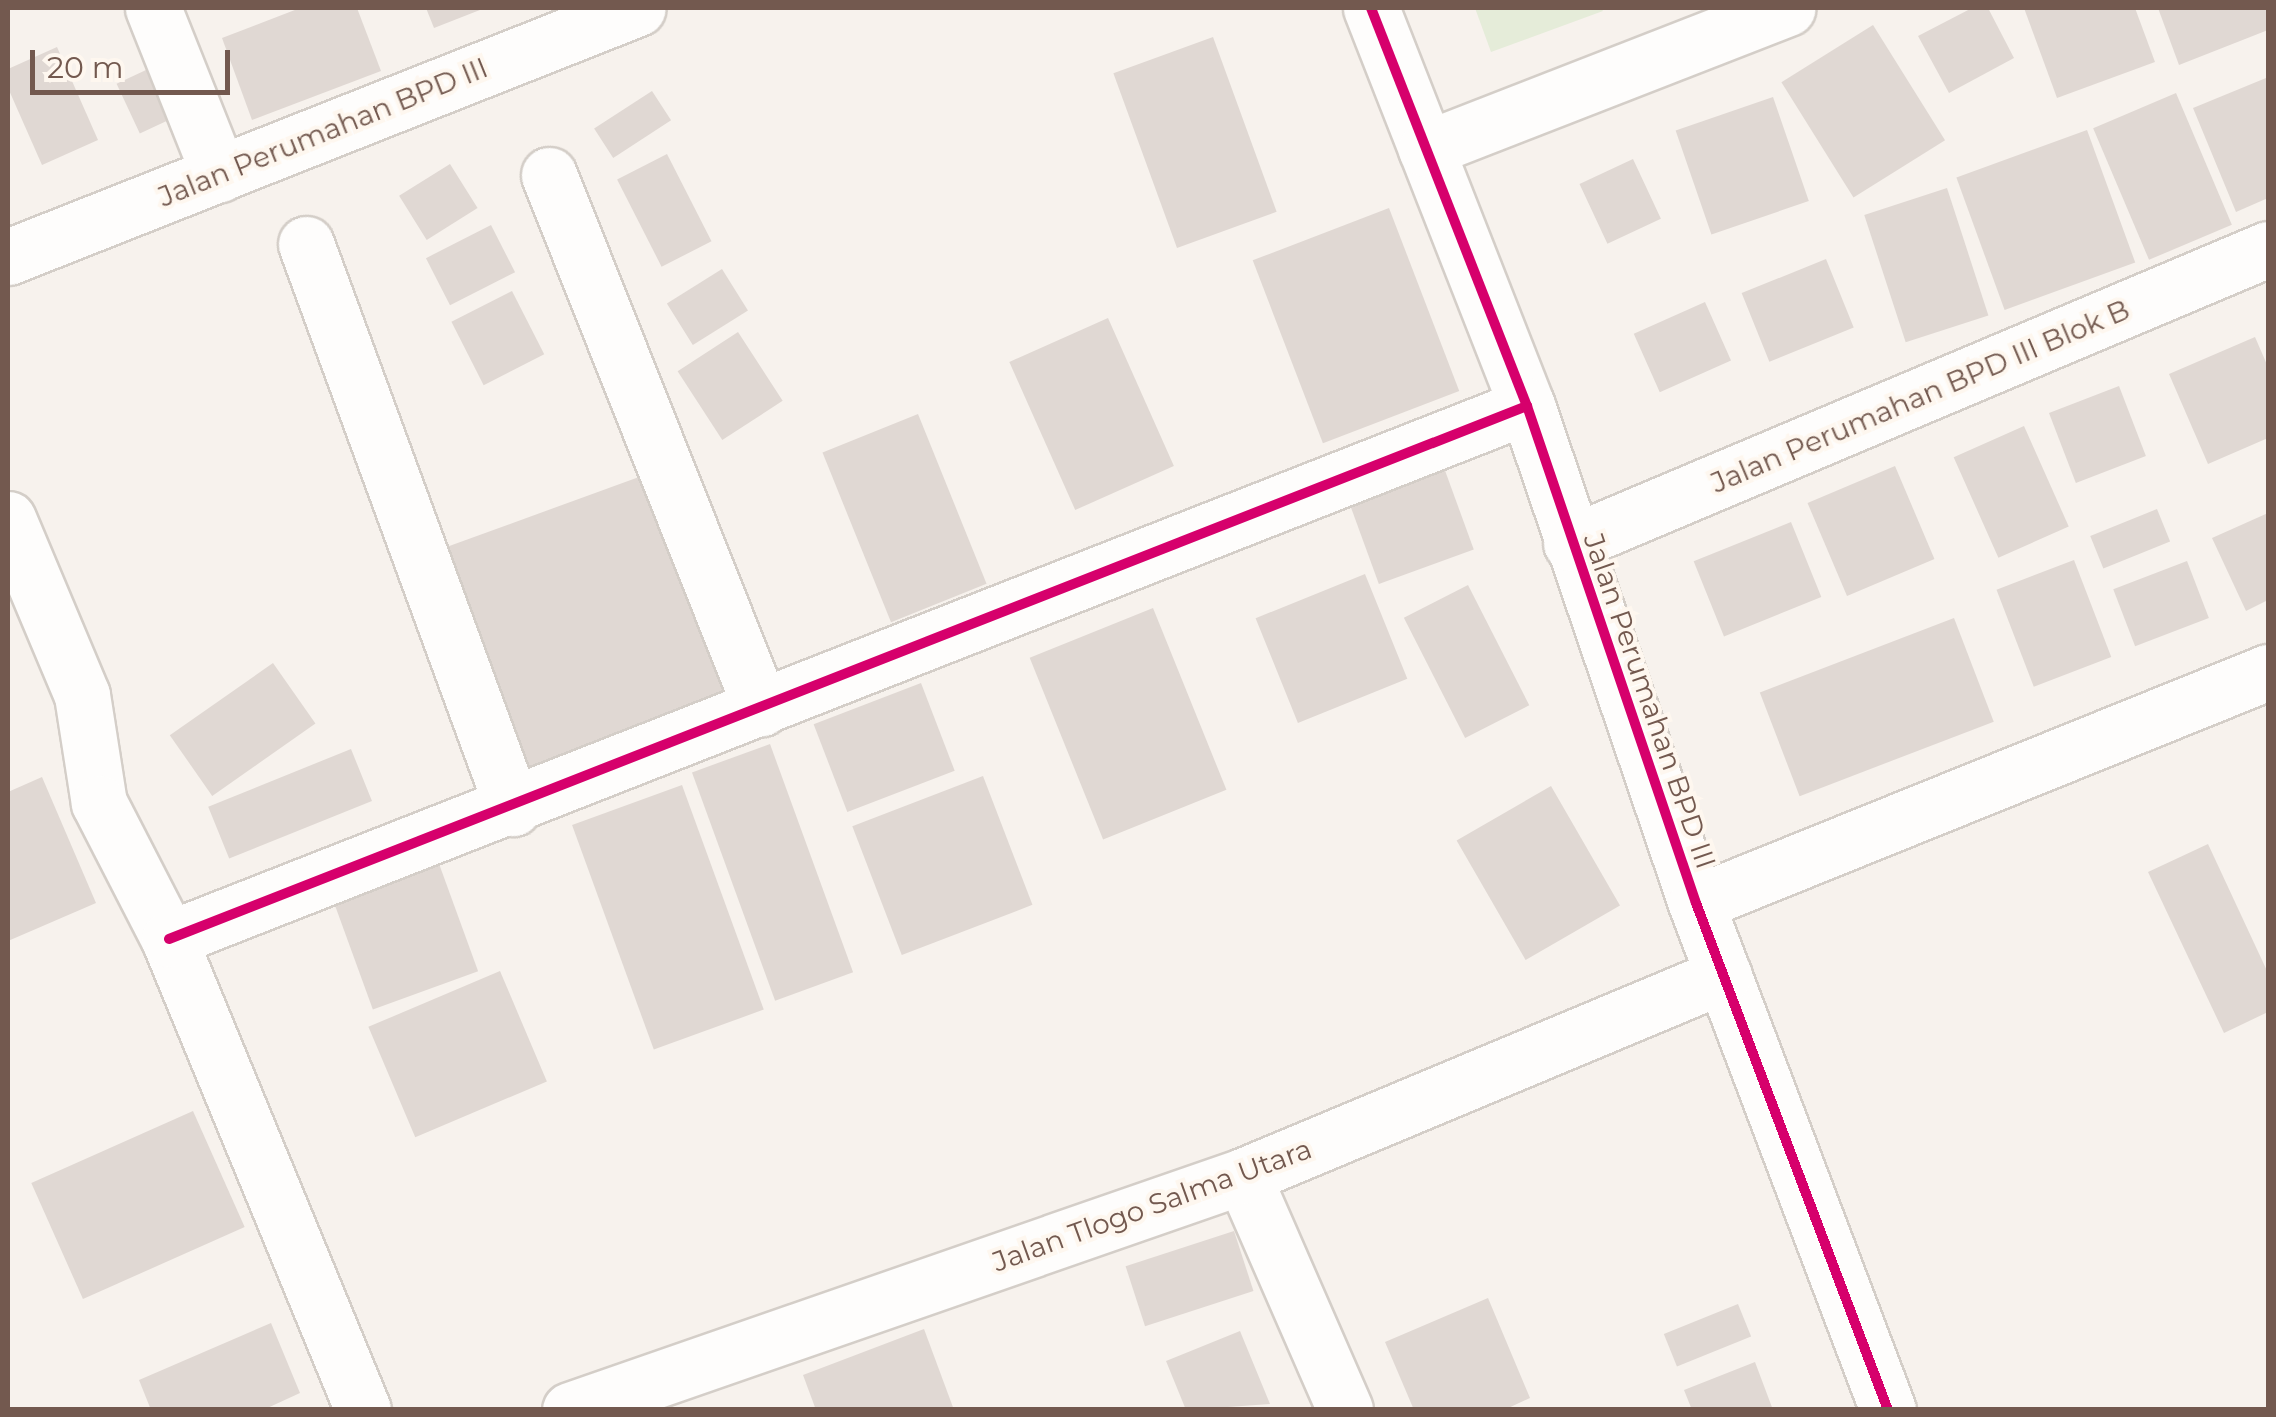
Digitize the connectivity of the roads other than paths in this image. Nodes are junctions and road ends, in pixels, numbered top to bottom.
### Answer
1 (153, 8) edge
2 (638, 8) edge
3 (1371, 8) edge
4 (1787, 8) edge
5 (1706, 22) edge
6 (1426, 149) junction
7 (219, 174) junction
8 (549, 175) dead end
9 (306, 244) dead end
10 (2268, 250) edge
11 (8, 257) edge
12 (1528, 406) junction
13 (8, 519) edge
14 (1571, 544) junction
15 (2268, 672) edge
16 (761, 708) junction
17 (514, 808) junction
18 (1696, 903) junction
19 (169, 938) junction
20 (1724, 975) junction
21 (1243, 1176) junction
22 (626, 1401) edge
23 (364, 1410) edge
24 (570, 1410) edge
25 (1345, 1410) edge
26 (1888, 1410) edge

1 - 7 street
2 - 7 street, Jalan Perumahan BPD III
3 - 6 street, Jalan Perumahan BPD III
4 - 5 street
5 - 6 street
6 - 12 street, Jalan Perumahan BPD III
7 - 11 street, Jalan Perumahan BPD III
8 - 16 street
9 - 17 street
10 - 14 street, Jalan Perumahan BPD III Blok B
12 - 14 street, Jalan Perumahan BPD III
12 - 16 street
13 - 19 street
14 - 18 street, Jalan Perumahan BPD III
15 - 18 street, Jalan Perumahan BPD III
16 - 17 street
17 - 19 street
18 - 20 street, Jalan Perumahan BPD III
19 - 23 street
20 - 21 street, Jalan Tlogo Salma Utara
20 - 26 street, Jalan Perumahan BPD III
21 - 22 street, Jalan Tlogo Salma Utara
21 - 25 street
22 - 24 street, Jalan Tlogo Salma Utara

